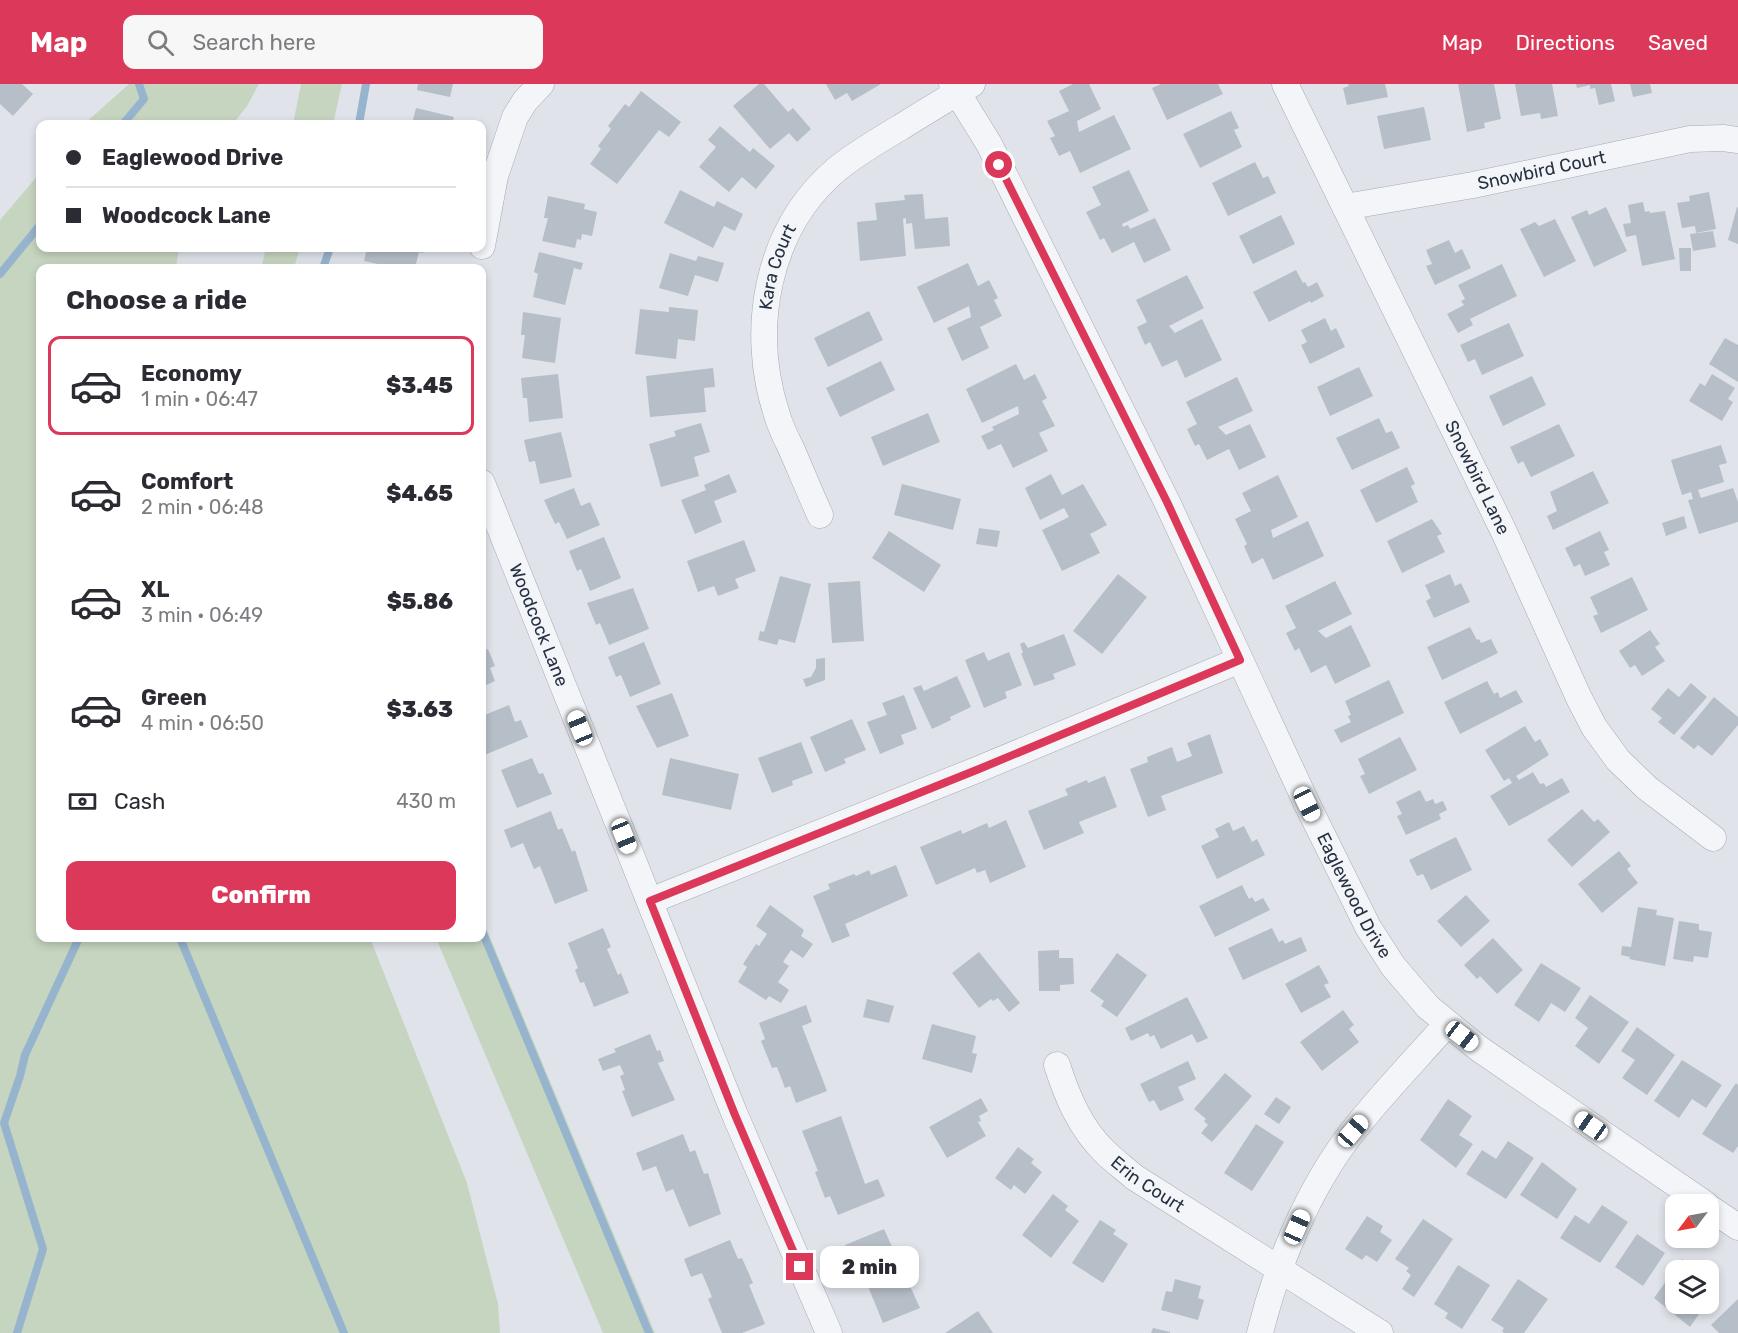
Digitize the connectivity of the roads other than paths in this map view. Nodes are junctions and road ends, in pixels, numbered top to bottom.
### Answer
1 (541, 84) edge
2 (1285, 84) edge
3 (961, 87) edge
4 (1738, 140) edge
5 (1345, 207) junction
6 (486, 222) edge
7 (486, 497) edge
8 (820, 515) dead end
9 (1240, 660) junction
10 (1713, 838) dead end
11 (650, 901) junction
12 (1447, 1024) junction
13 (1057, 1065) dead end
14 (1690, 1194) edge
15 (1719, 1214) edge
16 (1738, 1227) edge
17 (1279, 1268) junction
18 (829, 1333) edge
19 (1260, 1333) edge
20 (1380, 1333) edge

1 - 6 street
2 - 5 street, Snowbird Lane
3 - 8 street, Kara Court
3 - 9 street, Eaglewood Drive
4 - 5 street, Snowbird Court
5 - 10 street, Snowbird Lane
7 - 11 street, Woodcock Lane
9 - 11 street
9 - 12 street, Eaglewood Drive
11 - 18 street, Woodcock Lane
12 - 14 street, Eaglewood Drive
12 - 17 street
13 - 17 street, Erin Court
15 - 16 street, Eaglewood Drive
17 - 19 street
17 - 20 street, Erin Court

